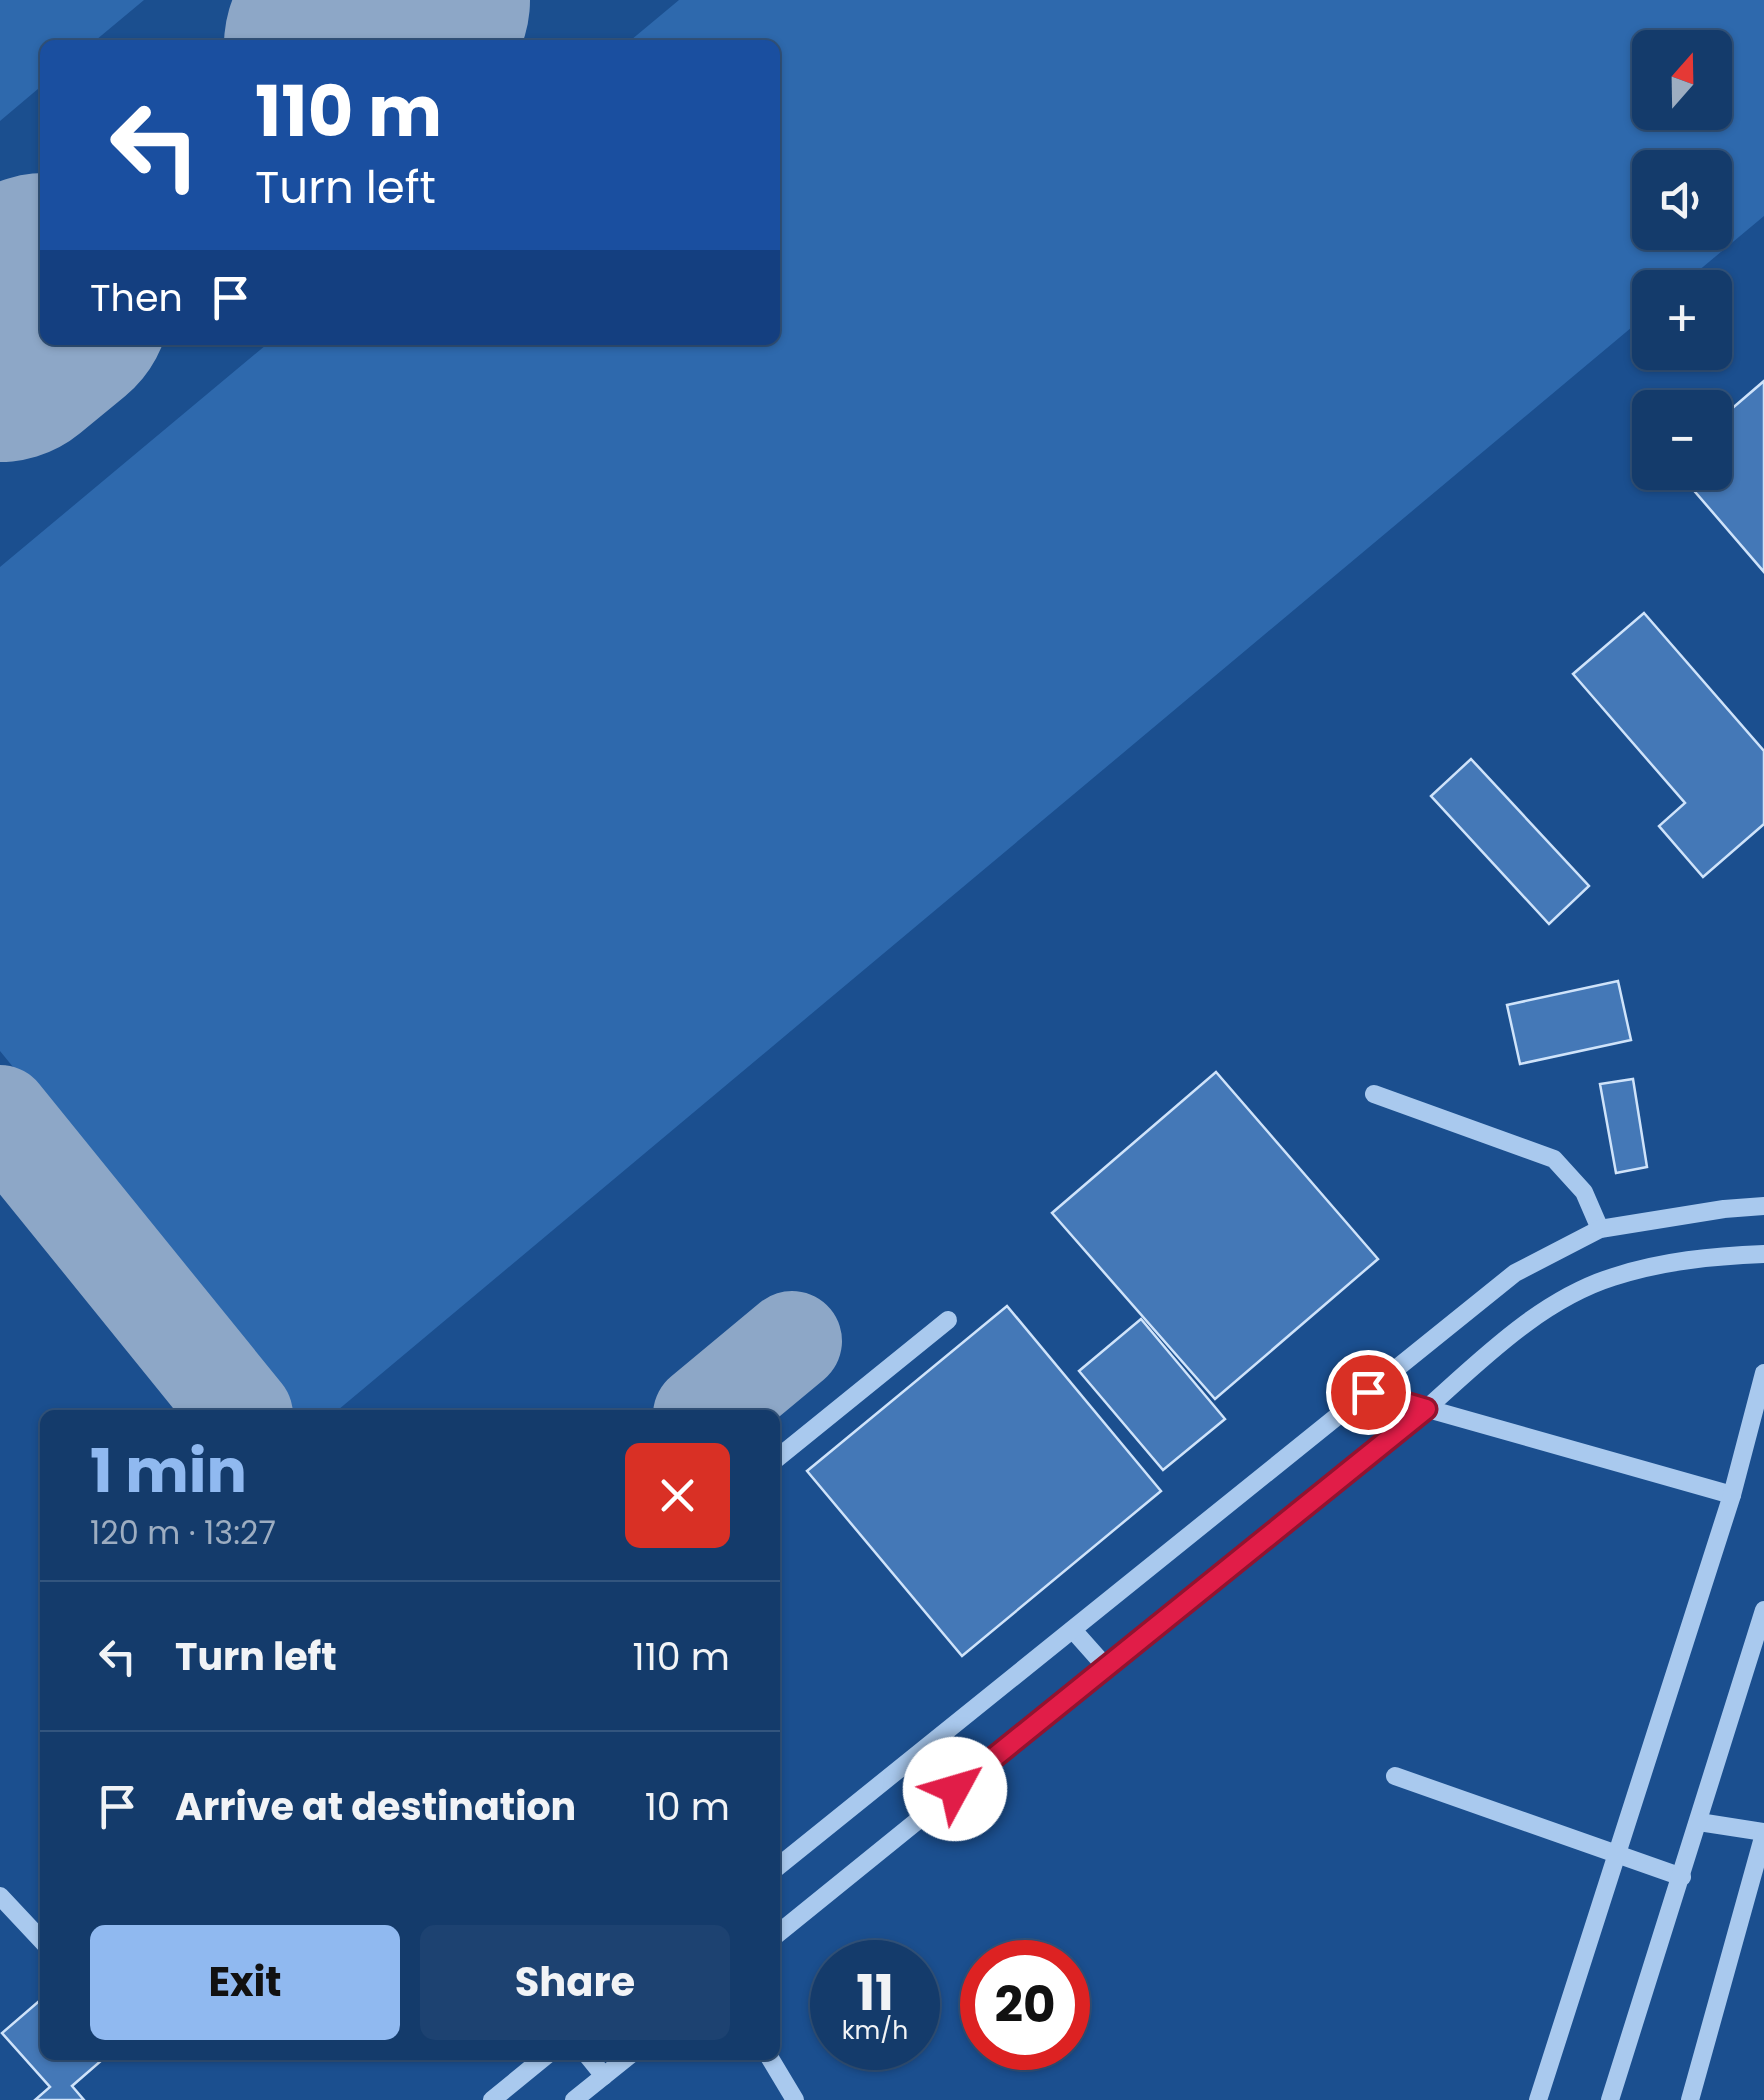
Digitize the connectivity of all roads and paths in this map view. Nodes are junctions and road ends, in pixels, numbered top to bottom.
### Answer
1 (1374, 1094) dead end
2 (1764, 1206) edge
3 (1600, 1229) junction
4 (1764, 1254) edge
5 (948, 1320) dead end
6 (1764, 1372) edge
7 (1368, 1392) junction
8 (1426, 1409) junction
9 (780, 1456) edge
10 (1732, 1495) junction
11 (1764, 1610) edge
12 (1073, 1630) junction
13 (1105, 1666) junction
14 (1395, 1776) dead end
15 (1699, 1822) junction
16 (1764, 1833) edge
17 (1616, 1853) junction
18 (780, 1865) edge
19 (1682, 1877) junction
20 (0, 1896) edge
21 (780, 1932) edge
22 (40, 1939) edge
23 (541, 2060) edge
24 (591, 2060) edge
25 (624, 2060) edge
26 (771, 2060) edge
27 (604, 2076) junction
28 (492, 2100) edge
29 (574, 2100) edge
30 (795, 2100) edge
31 (1538, 2100) edge
32 (1610, 2100) edge
33 (1690, 2100) edge

1 - 3 lane
2 - 3 lane
3 - 7 lane
4 - 8 lane
5 - 9 lane
6 - 10 lane
7 - 8 lane
7 - 12 lane
8 - 10 lane
8 - 13 lane
10 - 17 lane
11 - 15 lane
12 - 13 lane
12 - 18 lane
13 - 21 lane
14 - 17 lane
15 - 16 lane
15 - 19 lane
16 - 33 lane
17 - 19 lane
17 - 31 lane
19 - 32 lane
20 - 22 lane
23 - 28 lane
24 - 27 lane
25 - 27 lane
26 - 30 lane
27 - 29 lane

